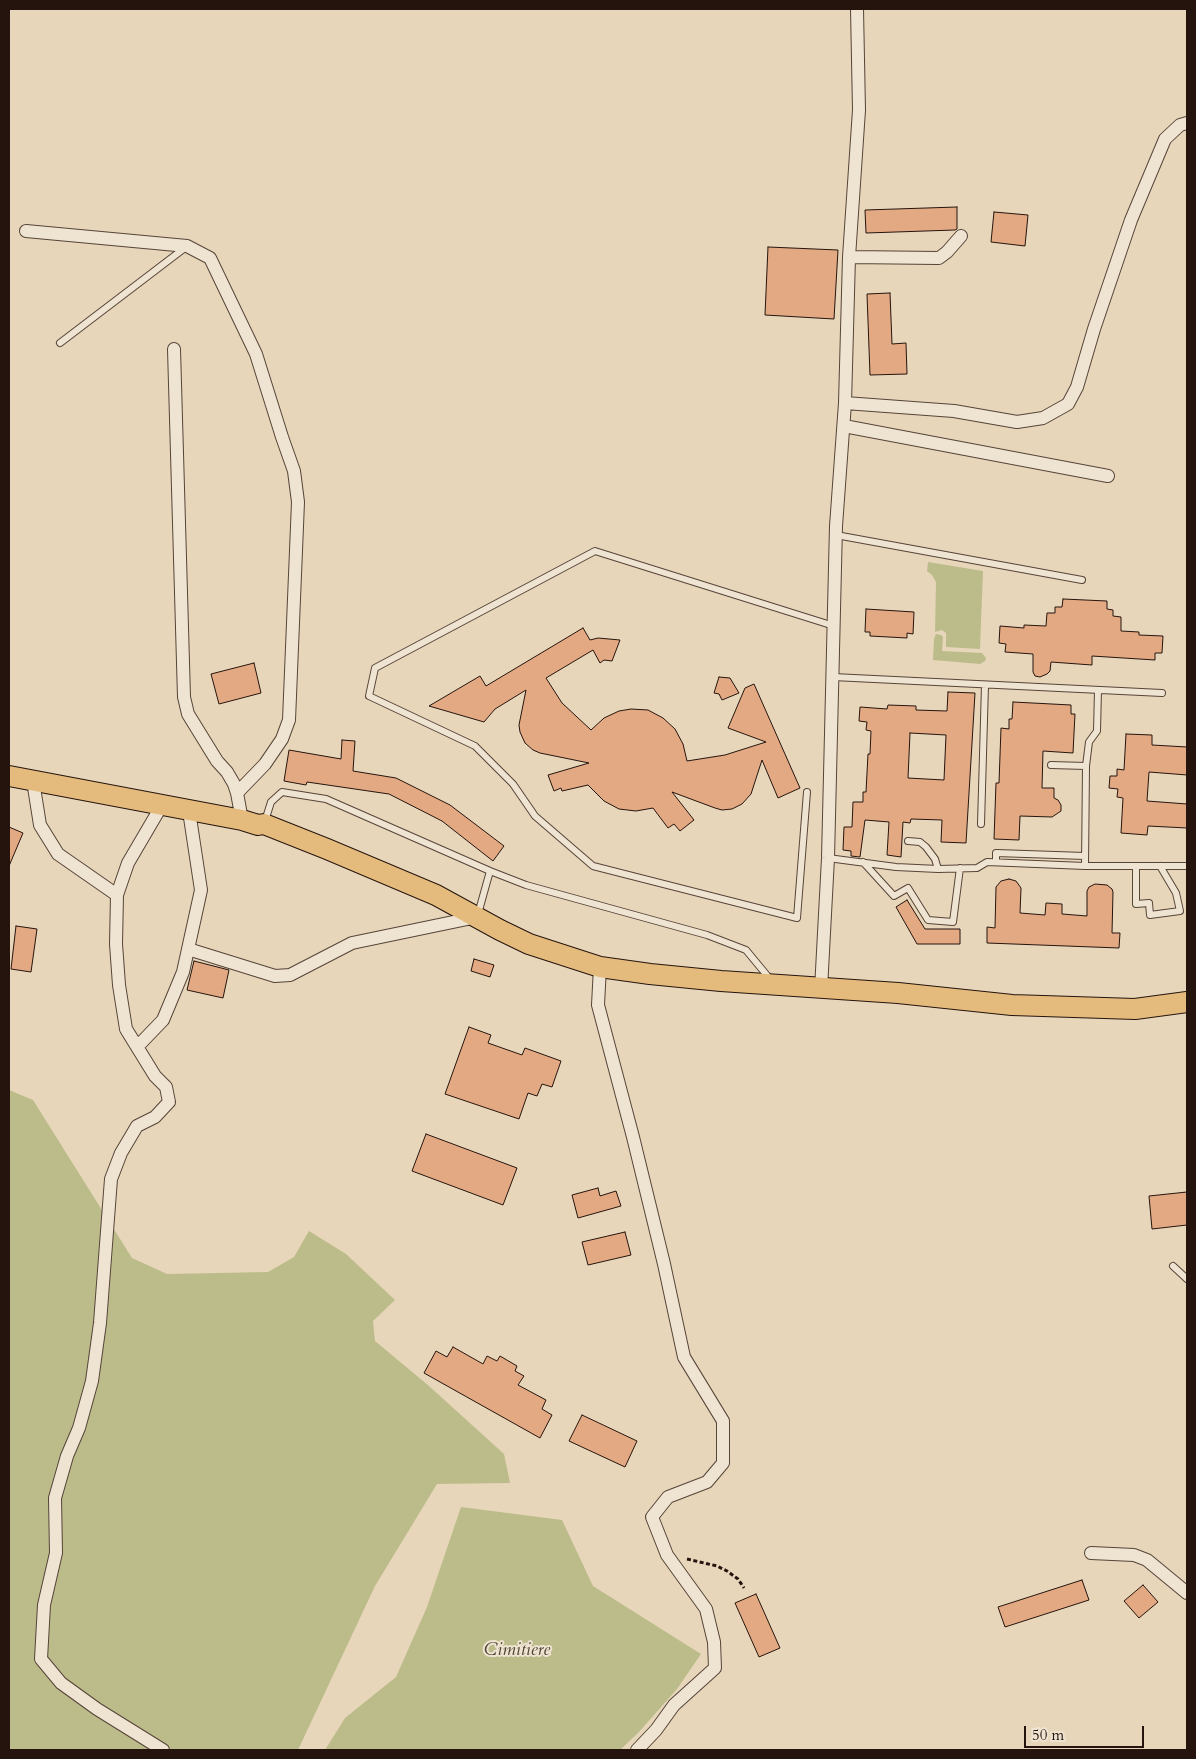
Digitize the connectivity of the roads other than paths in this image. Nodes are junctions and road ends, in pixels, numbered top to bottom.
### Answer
1 (857, 9) edge
2 (1187, 123) edge
3 (26, 231) dead end
4 (961, 236) dead end
5 (187, 246) junction
6 (849, 257) junction
7 (60, 343) dead end
8 (174, 349) dead end
9 (845, 403) junction
10 (844, 426) junction
11 (1108, 476) dead end
12 (836, 535) junction
13 (1082, 580) dead end
14 (834, 626) junction
15 (832, 677) junction
16 (985, 685) junction
17 (1098, 690) junction
18 (1162, 693) dead end
19 (1051, 765) dead end
20 (1086, 766) junction
21 (9, 776) edge
22 (33, 781) junction
23 (807, 792) dead end
24 (238, 793) junction
25 (162, 805) junction
26 (189, 811) junction
27 (242, 820) junction
28 (264, 824) junction
29 (981, 824) dead end
30 (908, 841) dead end
31 (1085, 856) junction
32 (828, 858) junction
33 (863, 862) junction
34 (996, 862) junction
35 (1085, 866) junction
36 (1136, 866) junction
37 (1160, 866) junction
38 (1187, 866) edge
39 (960, 868) junction
40 (938, 869) junction
41 (490, 871) junction
42 (117, 895) junction
43 (477, 917) junction
44 (188, 949) junction
45 (600, 967) junction
46 (774, 984) junction
47 (821, 989) junction
48 (1187, 1002) edge
49 (137, 1047) junction
50 (1173, 1266) dead end
51 (1187, 1279) edge
52 (1091, 1553) dead end
53 (1187, 1593) edge
54 (163, 1750) edge
55 (637, 1750) edge

1 - 6 street
2 - 9 street
3 - 5 street
4 - 6 street
5 - 7 lane
5 - 24 street
6 - 9 street
8 - 24 street
9 - 10 street
10 - 11 street
10 - 12 street
12 - 13 lane
12 - 14 street
14 - 15 street
14 - 23 lane
15 - 16 lane
15 - 32 street
16 - 17 lane
16 - 29 lane
17 - 18 lane
17 - 20 lane
19 - 20 lane
20 - 31 lane
21 - 22 main road
22 - 25 main road
22 - 42 street
24 - 27 street
25 - 26 main road
25 - 42 street
26 - 27 main road
26 - 44 street
27 - 28 main road
28 - 41 lane
28 - 43 main road
30 - 40 lane
31 - 34 lane
31 - 35 lane
32 - 33 lane
32 - 47 street
33 - 39 lane
33 - 40 lane
34 - 35 lane
34 - 39 lane
35 - 36 lane
36 - 37 lane
36 - 37 lane
37 - 38 lane
39 - 40 lane
41 - 43 lane
41 - 46 lane
42 - 49 street
43 - 44 street
43 - 45 main road
44 - 49 street
45 - 46 main road
45 - 55 street
46 - 47 main road
47 - 48 main road
49 - 54 street
50 - 51 lane
52 - 53 street

